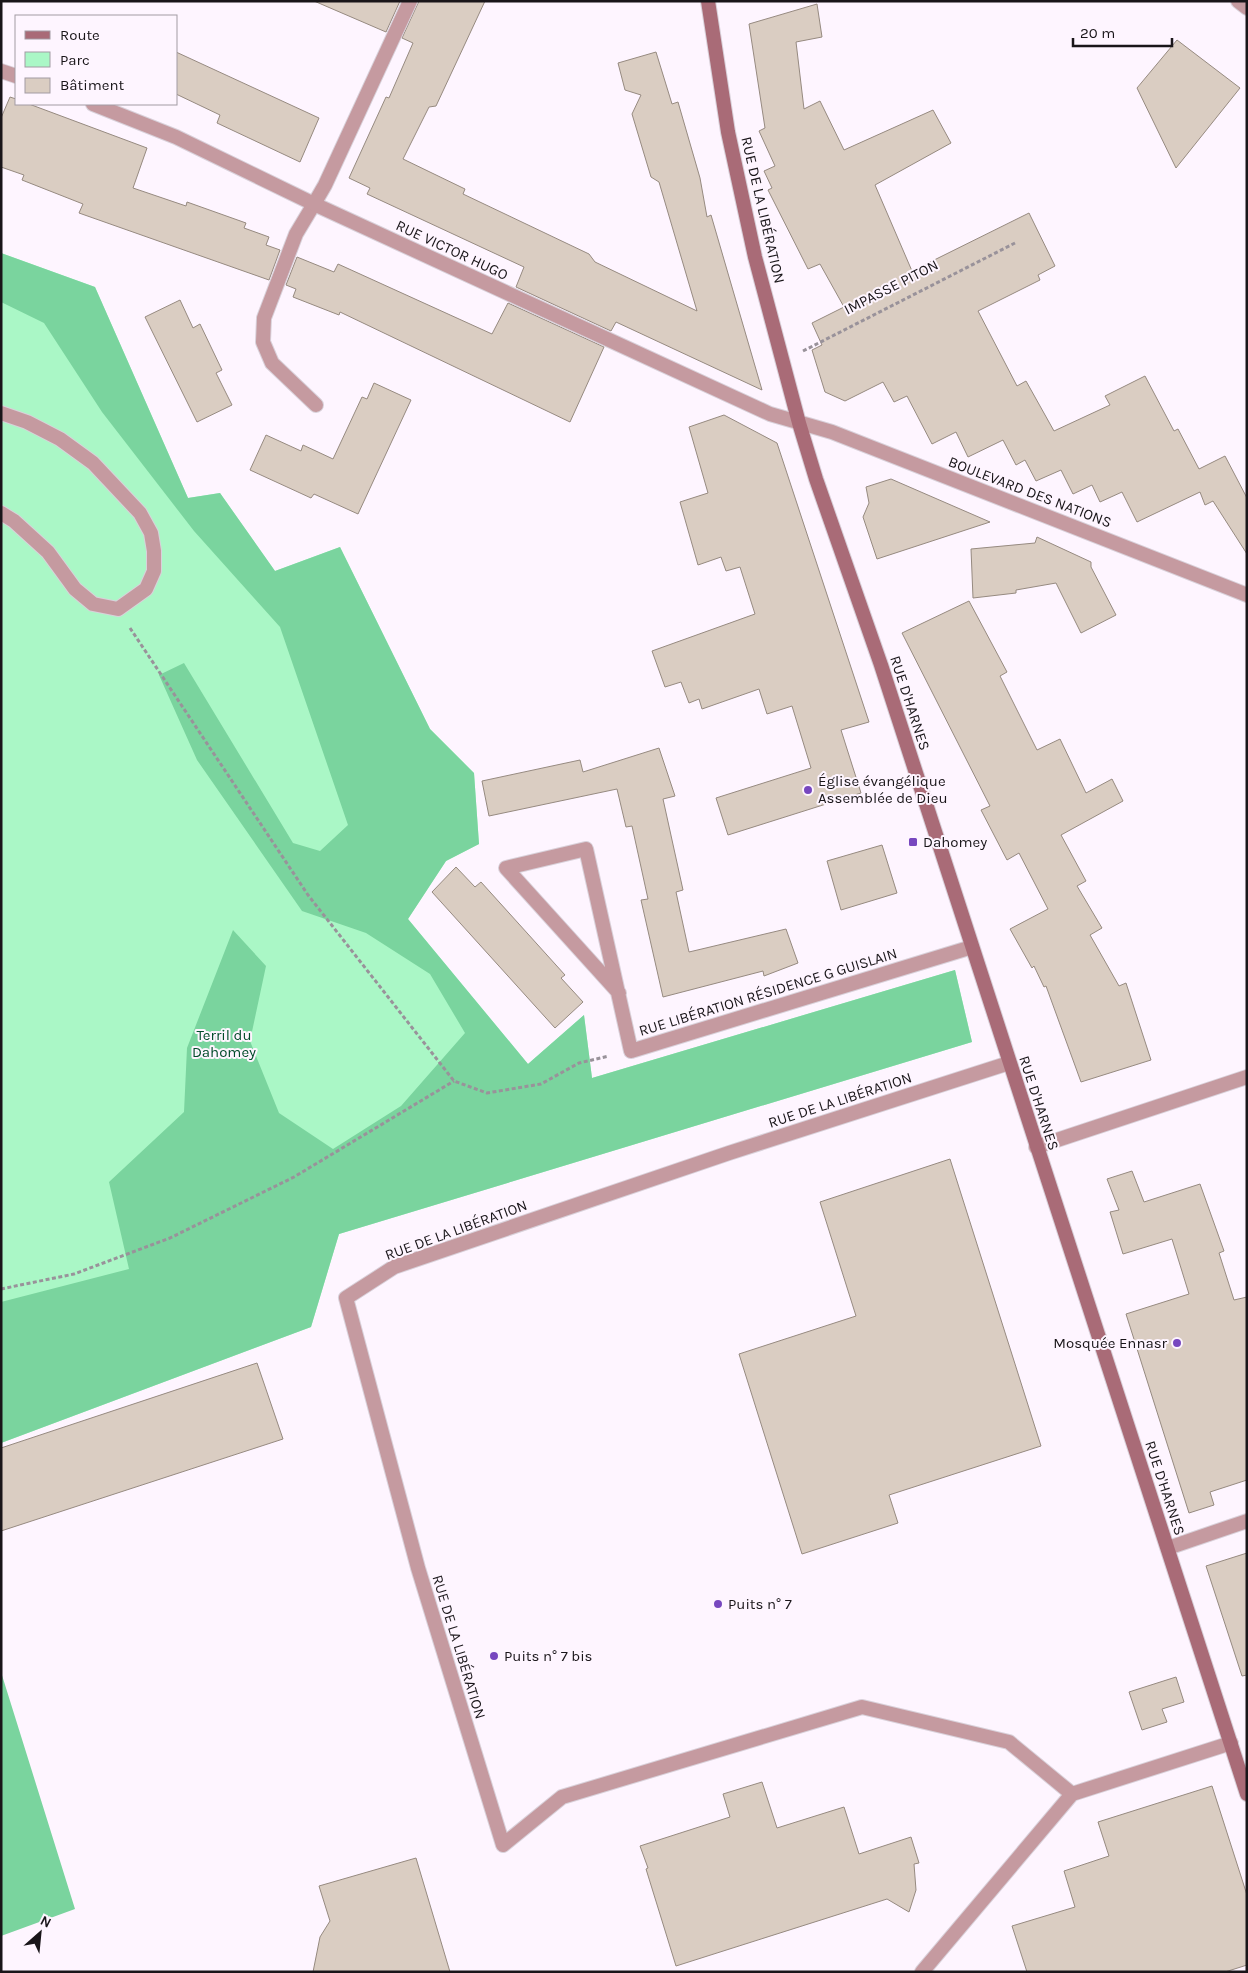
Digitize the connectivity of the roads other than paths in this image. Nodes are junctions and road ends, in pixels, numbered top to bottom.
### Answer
1 (410, 1) edge
2 (708, 1) edge
3 (1238, 1) edge
4 (1247, 8) edge
5 (1, 71) edge
6 (15, 76) edge
7 (96, 105) edge
8 (314, 204) junction
9 (316, 405) dead end
10 (1, 413) edge
11 (799, 423) junction
12 (1, 513) edge
13 (1247, 595) edge
14 (972, 947) junction
15 (618, 993) junction
16 (1009, 1063) junction
17 (1247, 1077) edge
18 (1036, 1146) junction
19 (1247, 1521) edge
20 (1168, 1548) junction
21 (1231, 1743) junction
22 (1072, 1794) junction
23 (1247, 1794) edge
24 (922, 1972) edge

1 - 8 street
2 - 11 main road, RUE DE LA LIBÉRATION
3 - 4 street
5 - 6 street
7 - 8 street, RUE VICTOR HUGO
8 - 9 street
8 - 11 street, RUE VICTOR HUGO
10 - 12 street
11 - 13 street, BOULEVARD DES NATIONS
11 - 14 main road, RUE D'HARNES
14 - 15 street, RUE LIBÉRATION RÉSIDENCE G GUISLAIN
14 - 16 main road, RUE D'HARNES
15 - 15 street, RUE LIBÉRATION RÉSIDENCE G GUISLAIN
16 - 18 main road, RUE D'HARNES
16 - 22 street, RUE DE LA LIBÉRATION
17 - 18 street
18 - 20 main road, RUE D'HARNES
19 - 20 street
20 - 21 main road, RUE D'HARNES
21 - 22 street
21 - 23 main road, RUE D'HARNES
22 - 24 street

